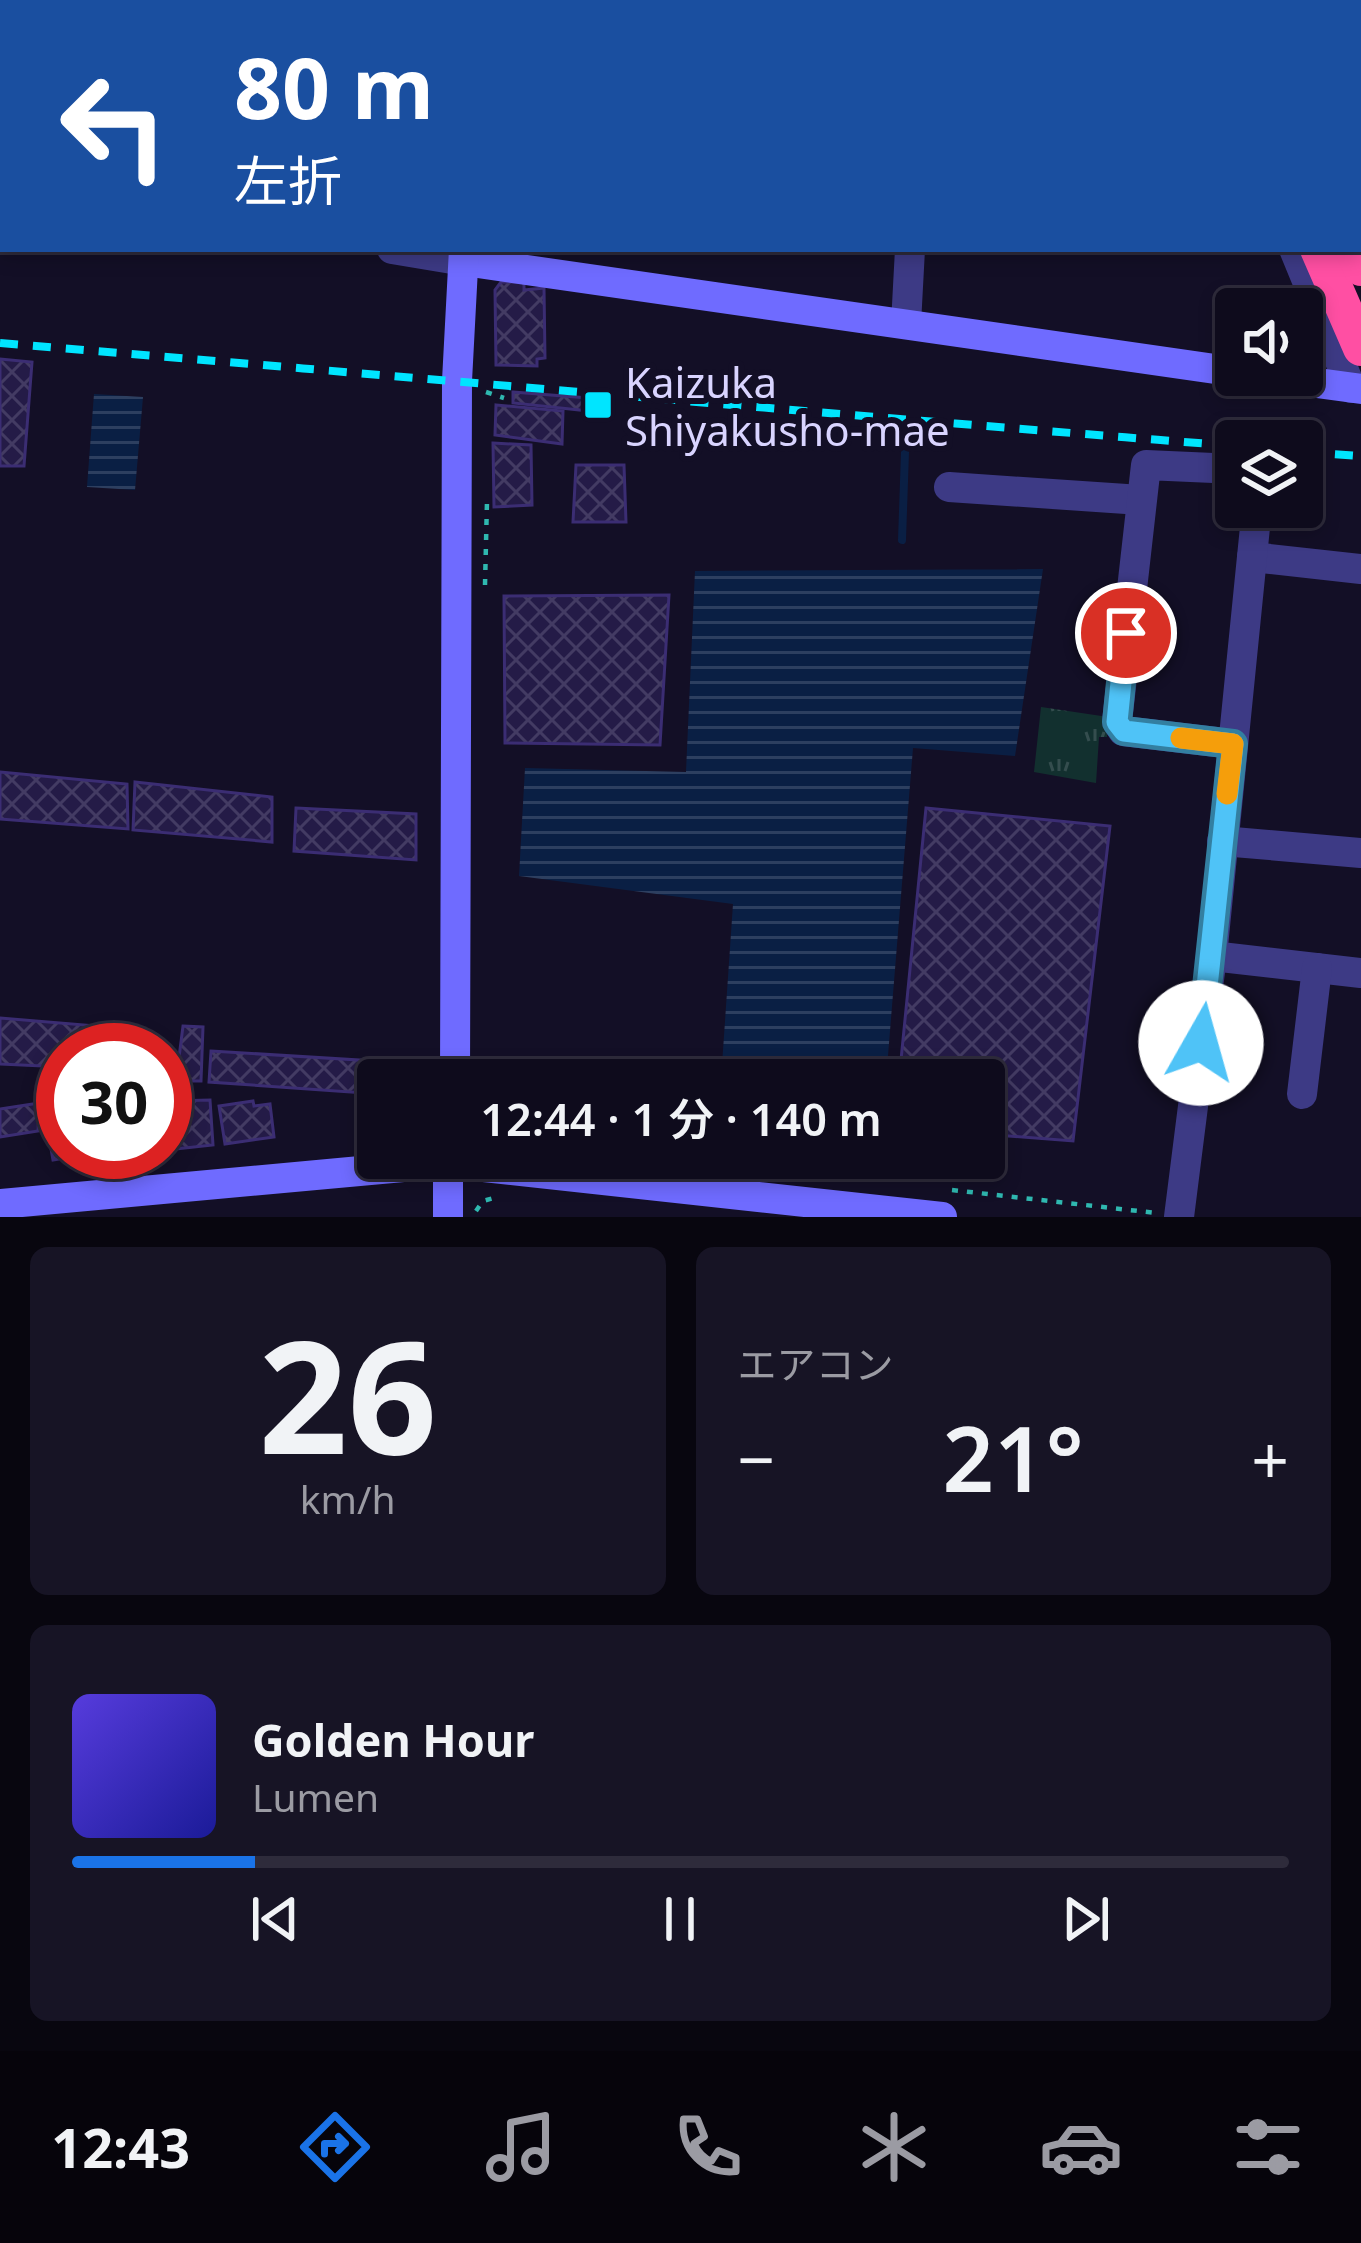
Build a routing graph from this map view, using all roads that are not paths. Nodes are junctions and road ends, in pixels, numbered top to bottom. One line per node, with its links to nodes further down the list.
1 (428, 252): 5 (street)
2 (910, 252): 6 (street)
3 (1295, 252): 10 (street)
4 (1319, 252): 7 (highway)
5 (464, 255): 6 (street); 23 (street)
6 (906, 324): 8 (street)
7 (1361, 349)
8 (1215, 369)
9 (1323, 384): 10 (street)
10 (1356, 389)
11 (1215, 468): 13 (street)
12 (949, 487): 13 (street)
13 (1141, 500): 17 (street)
14 (1254, 528): 15 (street)
15 (1252, 556): 16 (street); 17 (street)
16 (1361, 569)
17 (1233, 744): 18 (street)
18 (1222, 841): 19 (street); 20 (street)
19 (1361, 853)
20 (1212, 956): 21 (street); 31 (street)
21 (1317, 968): 22 (street); 24 (street)
22 (1361, 973)
23 (455, 1059)
24 (1302, 1094)
25 (357, 1169): 28 (street)
26 (447, 1179): 29 (street)
27 (612, 1179): 30 (street)
28 (0, 1204)
29 (448, 1217)
30 (942, 1217)
31 (1179, 1217)

